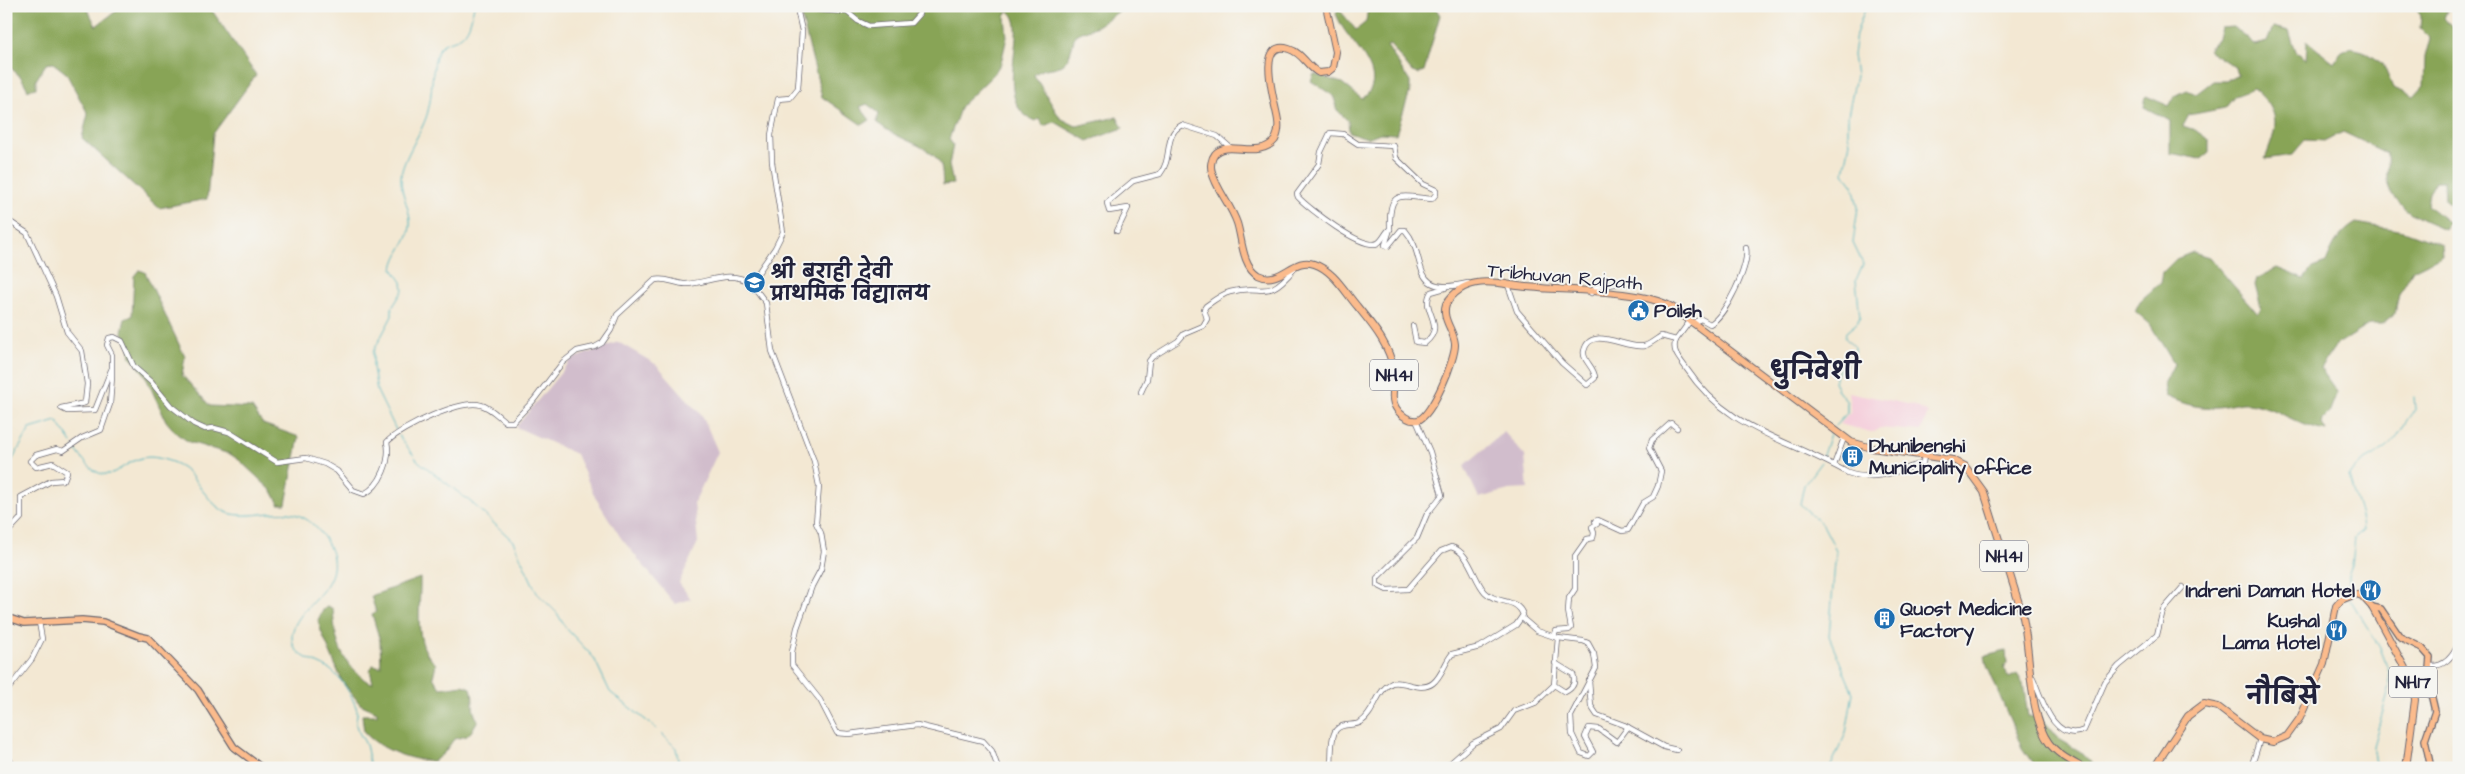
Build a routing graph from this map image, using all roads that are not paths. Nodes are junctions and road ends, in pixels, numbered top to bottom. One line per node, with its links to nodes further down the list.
1 (802, 6): 13 (street)
2 (809, 6): 3 (street)
3 (919, 6)
4 (1326, 6): 5 (highway, NH41)
5 (1232, 149): 8 (street); 10 (highway, NH41)
6 (6, 219): 20 (street)
7 (1390, 228): 7 (street); 15 (street)
8 (1118, 231)
9 (1746, 248): 17 (street)
10 (1297, 265): 21 (street); 22 (highway, NH41)
11 (1490, 282): 14 (highway, Tribhuvan Rajpath / NH41); 15 (street); 22 (highway, Tribhuvan Rajpath / NH41)
12 (1634, 282): 16 (street)
13 (750, 283): 20 (street); 47 (street)
14 (1508, 285): 16 (highway, Tribhuvan Rajpath / NH41); 19 (street)
15 (1445, 288): 18 (street)
16 (1591, 293): 17 (highway, Tribhuvan Rajpath / NH41)
17 (1691, 322): 19 (street); 24 (highway, Tribhuvan Rajpath / NH41)
18 (1413, 326)
19 (1676, 340): 26 (street)
20 (113, 367): 27 (street)
21 (1141, 392)
22 (1416, 420): 31 (street)
23 (1677, 428): 33 (street)
24 (1844, 438): 25 (highway, Tribhuvan Rajpath / NH41); 26 (street)
25 (1924, 456): 26 (street); 37 (highway, Tribhuvan Rajpath / NH41)
26 (1834, 465)
27 (6, 534)
28 (2183, 587): 37 (street)
29 (2372, 607): 36 (main road); 42 (highway); 53 (highway, NH17)
30 (6, 617): 32 (main road)
31 (1522, 618): 33 (street); 48 (street)
32 (40, 622): 40 (street); 46 (main road)
33 (1556, 638): 35 (street); 38 (street)
34 (2459, 642): 36 (street)
35 (1555, 663): 39 (street); 39 (street)
36 (2430, 666): 54 (main road)
37 (2032, 677): 50 (highway, Tribhuvan Rajpath / NH41)
38 (1589, 680): 41 (street); 41 (street)
39 (1554, 685): 49 (street)
40 (6, 692)
41 (1628, 727): 43 (street)
42 (2260, 739): 51 (highway); 52 (street)
43 (1676, 750)
44 (6, 753): 45 (street)
45 (14, 768)
46 (262, 768)
47 (998, 768)
48 (1331, 768)
49 (1444, 768)
50 (2083, 768)
51 (2154, 768)
52 (2251, 768)
53 (2406, 768)
54 (2431, 768)

